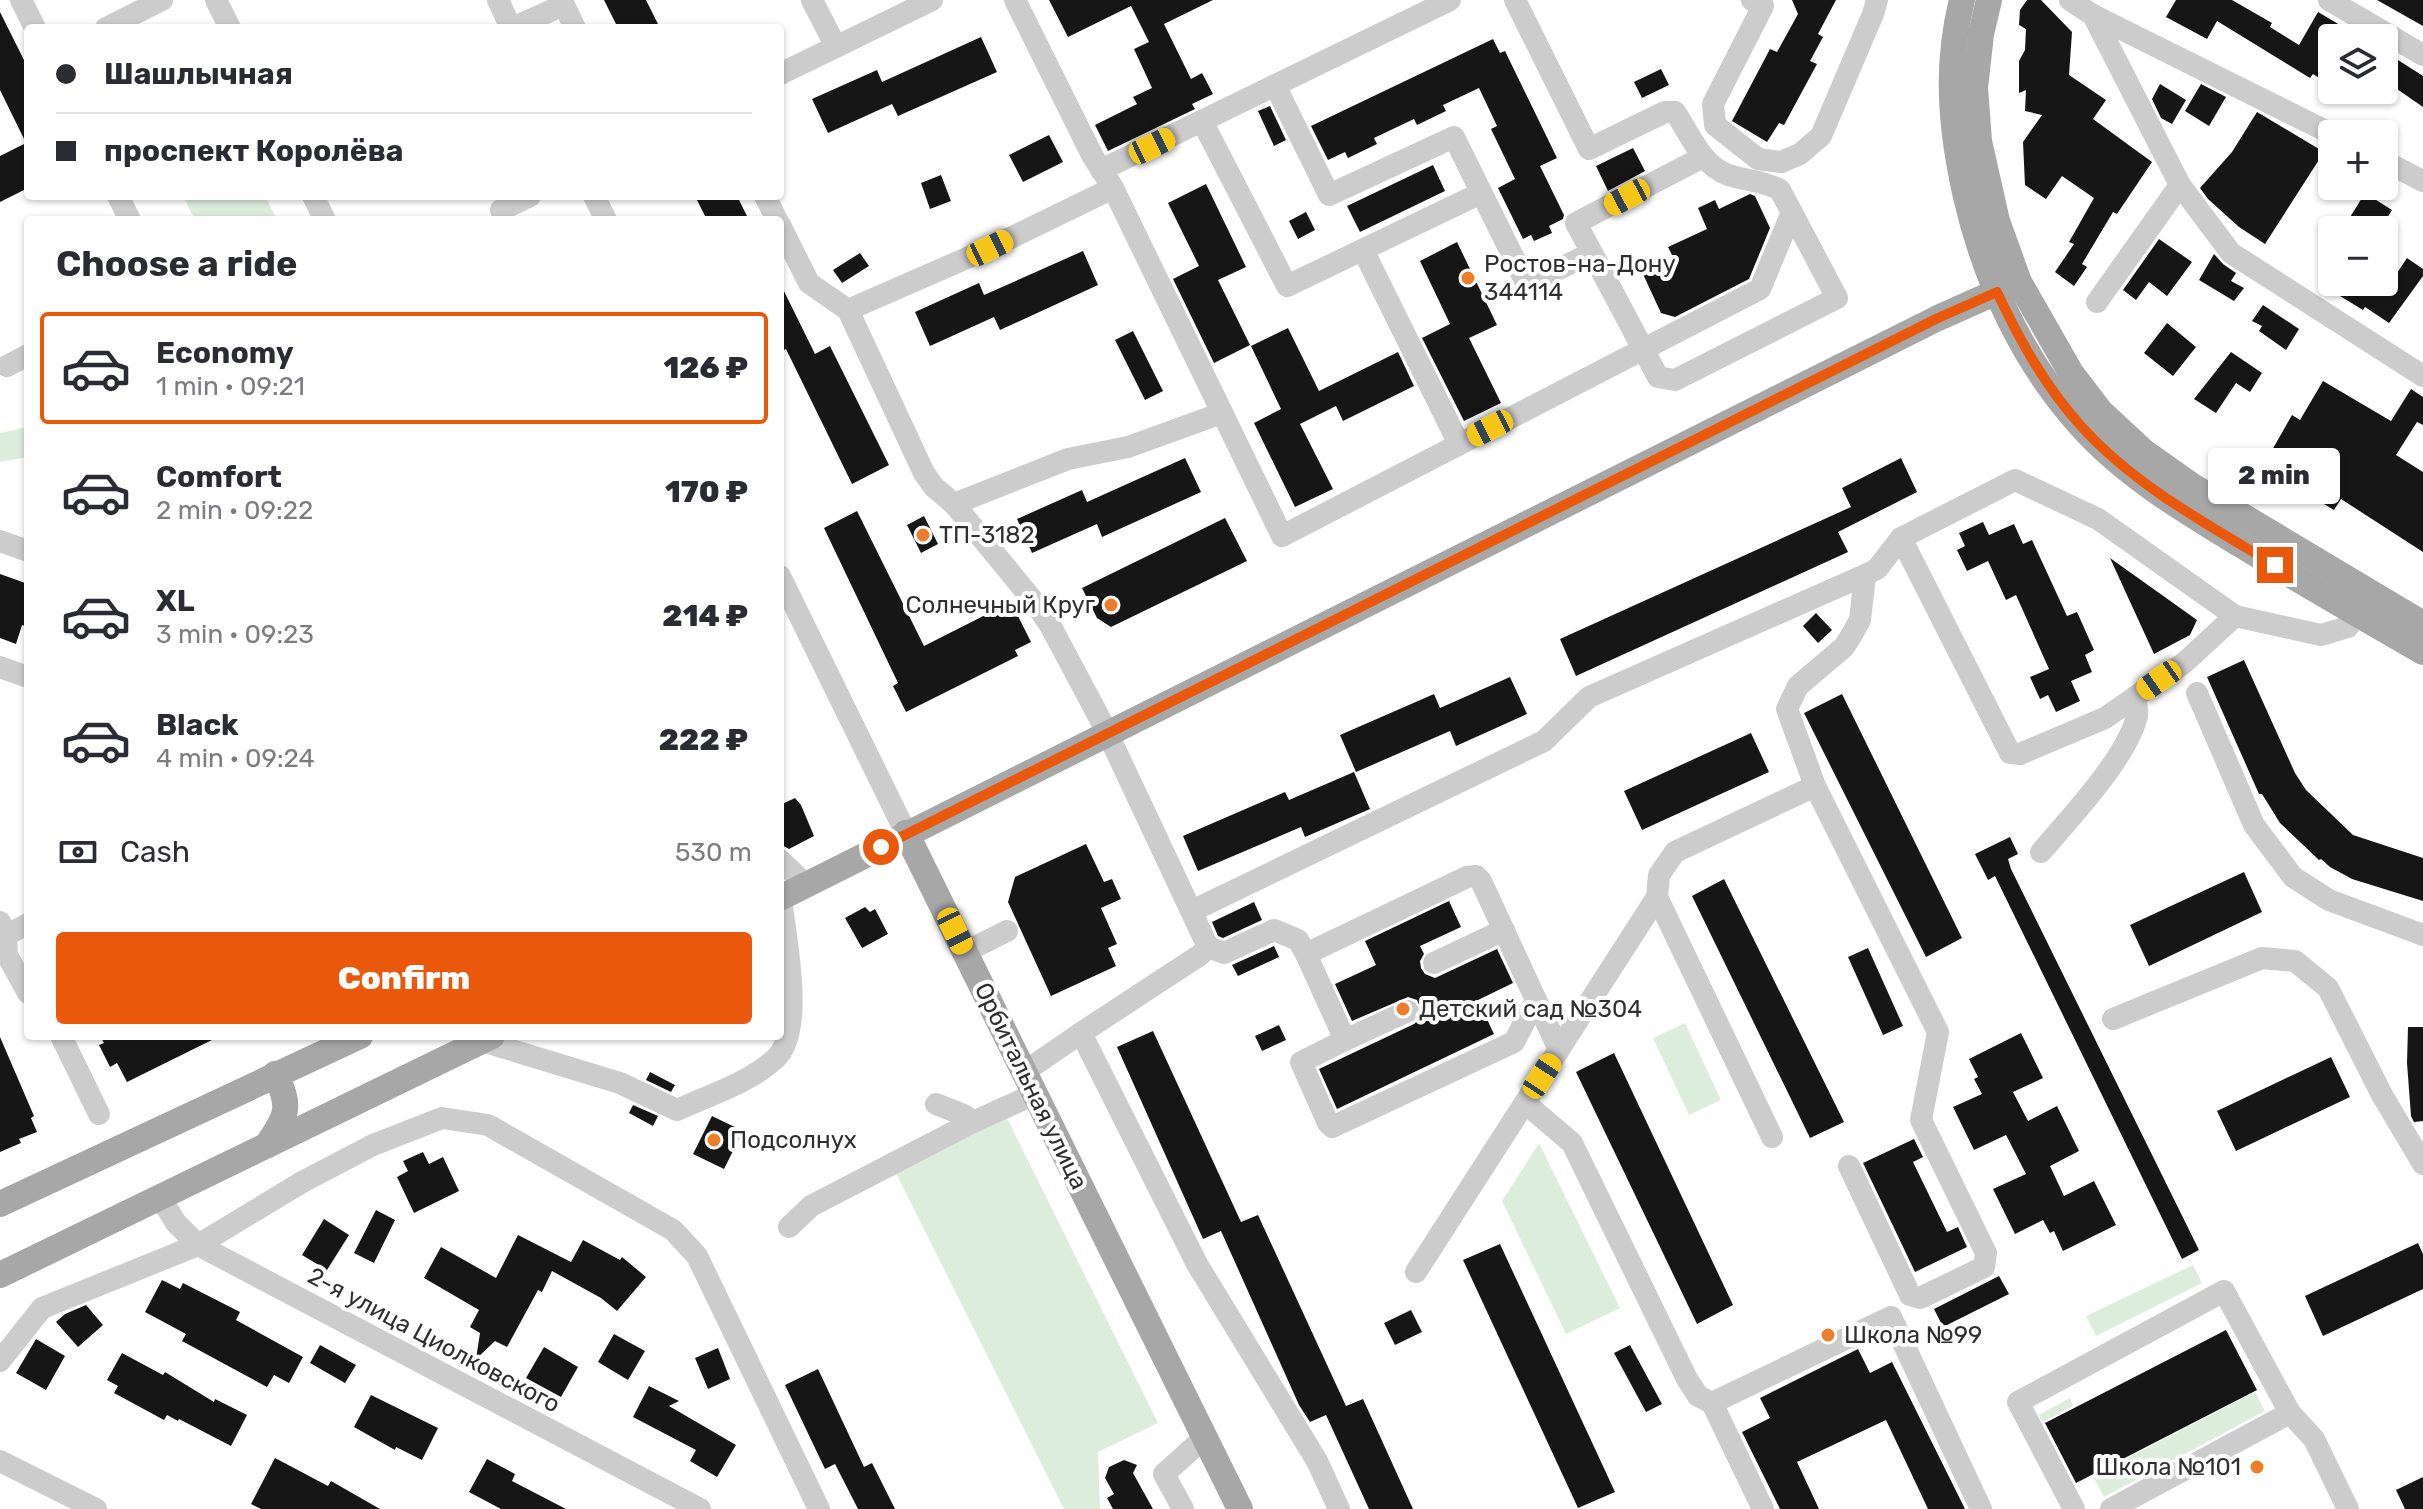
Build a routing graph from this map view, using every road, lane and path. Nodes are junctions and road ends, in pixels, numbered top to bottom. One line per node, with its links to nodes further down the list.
1 (21, 0): 17 (street)
2 (162, 0): 18 (street)
3 (216, 0): 19 (street)
4 (498, 0): 20 (street)
5 (812, 0): 23 (street)
6 (932, 0): 23 (street)
7 (1015, 0): 32 (street)
8 (1515, 0): 30 (street)
9 (1752, 0): 10 (street)
10 (1877, 0)
11 (1962, 0): 29 (main road)
12 (1989, 0): 29 (main road)
13 (2070, 0): 16 (street)
14 (2329, 0): 24 (street)
15 (1440, 2): 26 (street)
16 (2093, 15): 28 (street); 34 (street)
17 (33, 24)
18 (114, 24)
19 (228, 24)
20 (510, 24)
21 (521, 24): 22 (street)
22 (573, 24)
23 (836, 47): 25 (street)
24 (2423, 55)
25 (784, 72)
26 (1275, 85): 27 (street); 35 (street)
27 (1202, 121): 32 (street); 40 (street)
28 (2318, 127)
29 (1967, 144): 42 (main road)
30 (1703, 157): 38 (street); 41 (street)
31 (2398, 168): 33 (street)
32 (1107, 179): 44 (street); 49 (street)
33 (2423, 181)
34 (2180, 185): 43 (street); 48 (street)
35 (1481, 193): 40 (street); 41 (street)
36 (522, 200): 37 (street)
37 (501, 210)
38 (1792, 212): 45 (street); 45 (street)
39 (784, 233): 44 (street)
40 (1363, 250): 50 (street)
41 (1591, 253): 45 (street)
42 (2008, 287): 57 (main road); 59 (main road); 65 (main road)
43 (2097, 302)
44 (848, 310): 51 (street)
45 (1642, 350): 50 (street)
46 (24, 357): 47 (street)
47 (7, 366)
48 (2423, 376)
49 (1222, 413): 50 (street); 51 (street)
50 (1459, 444)
51 (954, 504): 65 (street)
52 (1901, 538): 55 (street); 58 (street); 64 (street)
53 (0, 541): 54 (street)
54 (24, 550)
55 (1865, 575): 66 (street); 73 (street)
56 (784, 584): 67 (street, Орбитальная улица)
57 (2356, 613): 58 (street); 60 (main road)
58 (2235, 616): 64 (street)
59 (2423, 624)
60 (2423, 652)
61 (0, 667): 62 (street)
62 (24, 676)
63 (2197, 693): 79 (street)
64 (2135, 697): 68 (street)
65 (1107, 732): 67 (main road); 73 (street)
66 (1815, 786): 72 (street); 105 (street)
67 (906, 833): 70 (main road); 81 (main road, Орбитальная улица)
68 (2041, 852)
69 (784, 864): 70 (street)
70 (806, 885): 71 (main road)
71 (784, 896)
72 (1657, 897): 95 (street); 102 (street)
73 (1192, 911): 80 (street)
74 (24, 925): 75 (street)
75 (3, 928): 84 (street)
76 (1504, 930): 82 (street); 83 (street); 86 (street)
77 (1007, 931): 81 (street)
78 (784, 933): 93 (street)
79 (2423, 935)
80 (1208, 947): 82 (street); 89 (street)
81 (965, 952): 97 (main road, Орбитальная улица)
82 (1306, 954): 94 (street)
83 (1434, 963)
84 (5, 971): 85 (street)
85 (24, 989)
86 (1536, 1000): 94 (street); 95 (street)
87 (1408, 1011): 94 (street)
88 (2113, 1019): 104 (street)
89 (1081, 1033): 97 (street); 122 (street)
90 (63, 1040): 100 (street)
91 (351, 1040): 96 (main road)
92 (485, 1040): 103 (main road)
93 (490, 1040)
94 (1345, 1040)
95 (1559, 1050): 98 (street)
96 (275, 1074): 103 (main road); 107 (main road)
97 (1030, 1083): 101 (street); 115 (main road, Орбитальная улица)
98 (1525, 1103): 110 (street); 113 (street)
99 (936, 1104): 101 (street)
100 (99, 1114)
101 (973, 1122): 108 (street)
102 (1772, 1137)
103 (267, 1145): 106 (main road)
104 (2423, 1164)
105 (1849, 1166)
106 (160, 1197): 109 (street, 2-я улица Циолковского); 111 (main road)
107 (0, 1204)
108 (789, 1227)
109 (198, 1245): 112 (street); 118 (street, 2-я улица Циолковского); 119 (street)
110 (1416, 1272)
111 (0, 1275)
112 (0, 1361)
113 (1712, 1403): 123 (street); 124 (street)
114 (2290, 1413): 125 (street); 126 (street); 127 (street)
115 (1204, 1438): 120 (street); 121 (main road, Орбитальная улица)
116 (0, 1461): 117 (street)
117 (96, 1509)
118 (700, 1509)
119 (819, 1509)
120 (1183, 1509)
121 (1240, 1509)
122 (1339, 1509)
123 (1763, 1509)
124 (1981, 1509)
125 (2074, 1509)
126 (2111, 1509)
127 (2348, 1509)

